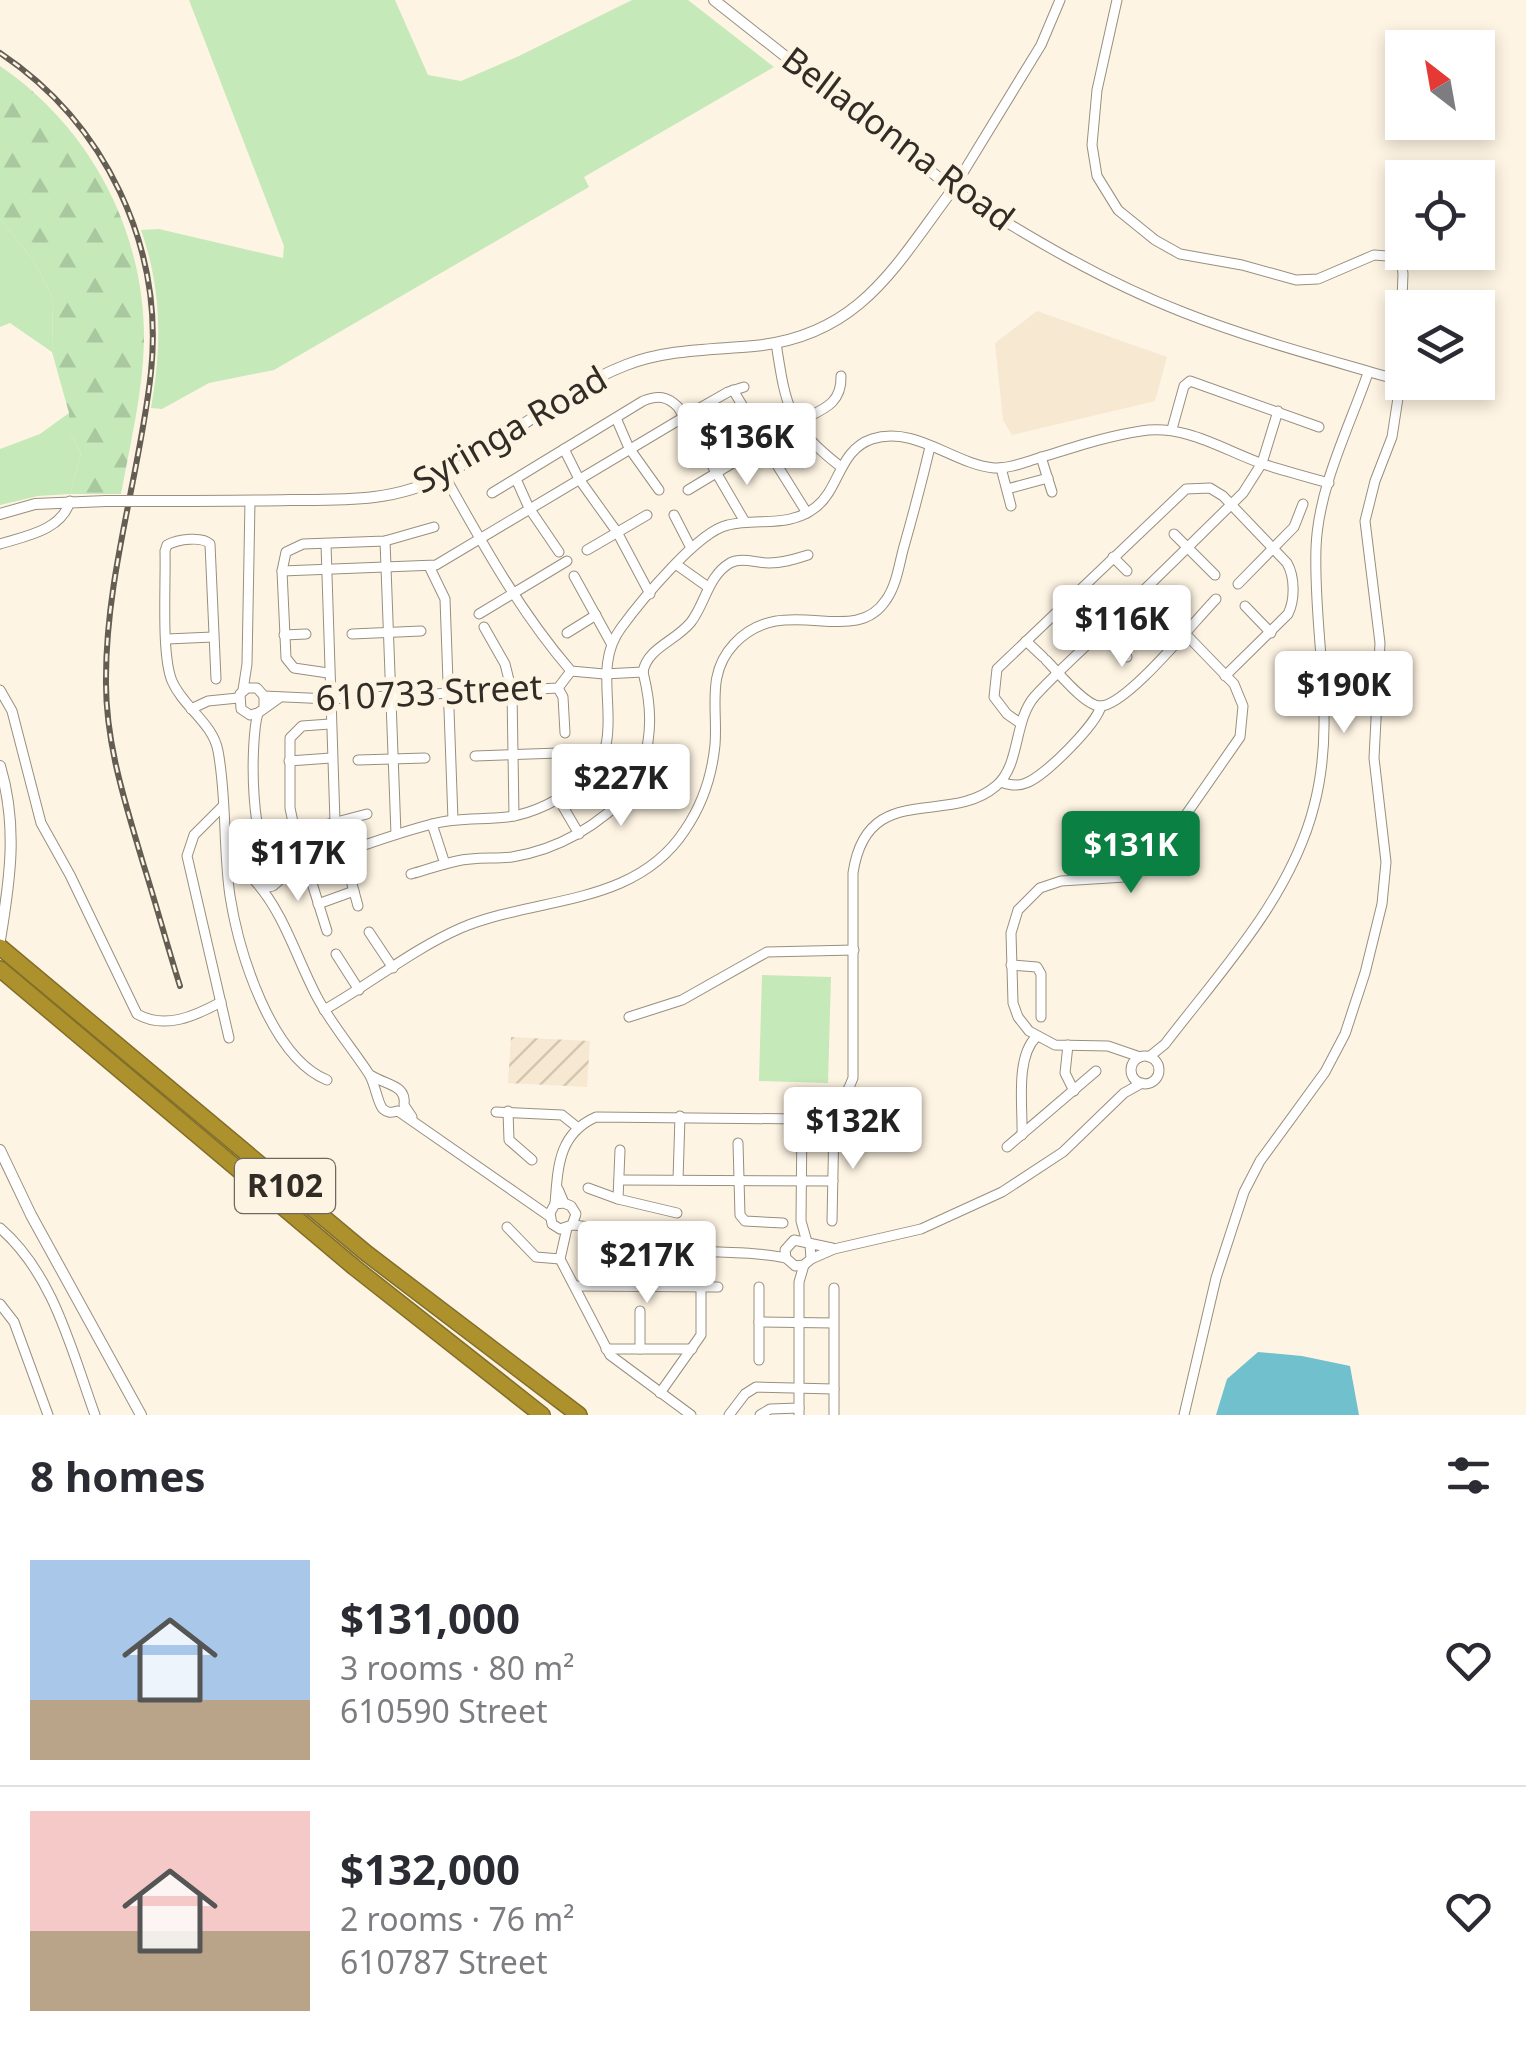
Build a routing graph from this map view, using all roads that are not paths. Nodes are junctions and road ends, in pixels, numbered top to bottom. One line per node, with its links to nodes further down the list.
1 (714, 0): 4 (street, Belladonna Road)
2 (1060, 0): 4 (street)
3 (1117, 0): 5 (street)
4 (953, 188): 6 (street, Syringa Road); 7 (street, Belladonna Road)
5 (1403, 290)
6 (776, 343): 14 (street); 28 (street, Syringa Road)
7 (1368, 372): 9 (street, Belladonna Road); 32 (street)
8 (841, 376): 14 (street)
9 (1385, 377)
10 (1396, 400): 246 (street)
11 (1278, 412): 15 (street); 16 (street); 24 (street)
12 (684, 416): 13 (street); 17 (street); 19 (street); 27 (street)
13 (616, 418): 19 (street); 20 (street)
14 (796, 424): 25 (street)
15 (1319, 427)
16 (1172, 430): 23 (street); 24 (street)
17 (758, 433)
18 (930, 447): 25 (street); 26 (street); 158 (street)
19 (629, 448): 29 (street); 34 (street)
20 (564, 450): 29 (street); 31 (street)
21 (746, 456): 27 (street)
22 (772, 457): 44 (street)
23 (1041, 457): 26 (street); 30 (street)
24 (1262, 464): 32 (street); 41 (street)
25 (841, 466): 44 (street)
26 (1002, 468): 33 (street)
27 (716, 473): 35 (street); 49 (street)
28 (444, 476): 39 (street, Syringa Road); 52 (street)
29 (579, 478): 43 (street); 51 (street)
30 (1048, 478): 33 (street); 36 (street)
31 (516, 479): 37 (street); 43 (street)
32 (1329, 483): 167 (street)
33 (1007, 489): 42 (street)
34 (659, 490)
35 (688, 490)
36 (1052, 492)
37 (492, 493)
38 (70, 501): 39 (street, Syringa Road, bridge); 45 (street, Syringa Road); 54 (street)
39 (250, 502): 97 (street)
40 (1303, 504): 58 (street)
41 (1231, 505): 48 (street); 57 (street); 58 (street)
42 (1011, 506)
43 (529, 508): 52 (street); 60 (street)
44 (807, 513): 49 (street)
45 (0, 514)
46 (647, 514): 51 (street)
47 (674, 515): 56 (street)
48 (1156, 515): 57 (street); 62 (street)
49 (745, 522): 56 (street)
50 (434, 526): 53 (street)
51 (617, 532): 59 (street); 76 (street)
52 (479, 539): 65 (street); 75 (street)
53 (385, 541): 55 (street); 66 (street)
54 (0, 544)
55 (326, 544): 67 (street); 68 (street)
56 (691, 548): 64 (street)
57 (1188, 548): 70 (street); 74 (street)
58 (1272, 548): 72 (street); 88 (street)
59 (587, 550)
60 (559, 552)
61 (808, 555): 73 (street)
62 (1113, 557): 69 (street); 77 (street)
63 (566, 561): 75 (street)
64 (677, 565): 73 (street); 76 (street)
65 (429, 566): 66 (street); 108 (street)
66 (386, 568): 67 (street); 84 (street)
67 (326, 570): 68 (street); 99 (street)
68 (282, 571): 91 (street)
69 (1127, 571)
70 (1215, 575)
71 (574, 576): 81 (street)
72 (1238, 584)
73 (708, 588): 100 (street)
74 (1144, 591): 85 (street); 87 (street)
75 (514, 592): 80 (street); 98 (street)
76 (650, 594): 95 (street)
77 (1070, 598): 85 (street); 94 (street)
78 (1216, 599): 87 (street)
79 (1245, 606): 88 (street)
80 (479, 614)
81 (596, 615): 86 (street); 95 (street)
82 (484, 628): 107 (street)
83 (420, 631): 84 (street)
84 (388, 632): 90 (street); 109 (street)
85 (1102, 632): 96 (street); 101 (street)
86 (568, 633)
87 (1184, 633): 103 (street); 113 (street)
88 (1270, 633): 103 (street)
89 (306, 634): 91 (street)
90 (352, 634)
91 (284, 635): 99 (street)
92 (213, 637): 93 (street); 93 (street); 104 (street)
93 (167, 639): 114 (street)
94 (1026, 640): 101 (street); 115 (street)
95 (611, 643): 102 (street)
96 (1127, 657)
97 (247, 664): 111 (street); 112 (street)
98 (571, 670): 102 (street); 105 (street, 610733 Street)
99 (328, 672): 110 (street)
100 (643, 672): 102 (street); 128 (street)
101 (1059, 673): 113 (street); 115 (street)
102 (604, 674): 131 (street)
103 (1225, 676): 157 (street)
104 (216, 679)
105 (558, 688): 107 (street, 610733 Street); 118 (street)
106 (0, 690): 161 (street)
107 (512, 692): 108 (street, 610733 Street); 120 (street)
108 (450, 694): 109 (street, 610733 Street); 135 (street)
109 (390, 696): 110 (street, 610733 Street); 123 (street)
110 (329, 699): 111 (street, 610733 Street); 116 (street)
111 (261, 701): 112 (street); 112 (street); 117 (street)
112 (242, 703): 114 (street); 117 (street)
113 (1100, 706): 129 (street)
114 (192, 709): 132 (street)
115 (1020, 723): 129 (street)
116 (330, 724): 122 (street); 126 (street)
117 (253, 732): 140 (street)
118 (565, 733)
119 (559, 753): 120 (street)
120 (513, 755): 121 (street); 134 (street)
121 (475, 756)
122 (332, 758): 126 (street); 136 (street)
123 (392, 758): 124 (street); 125 (street); 138 (street)
124 (425, 758)
125 (358, 760)
126 (288, 761): 136 (street)
127 (0, 766): 154 (street)
128 (642, 769)
129 (1001, 782): 155 (street)
130 (634, 788): 139 (street)
131 (558, 798): 134 (street); 139 (street)
132 (223, 806): 161 (street); 174 (street)
133 (367, 814): 136 (street)
134 (514, 816): 135 (street)
135 (453, 820): 137 (street)
136 (335, 822): 141 (street)
137 (432, 824): 138 (street); 142 (street)
138 (396, 834): 141 (street)
139 (579, 834): 142 (street)
140 (261, 842): 143 (street); 145 (street)
141 (341, 853): 144 (street); 148 (street)
142 (445, 864): 146 (street)
143 (258, 866): 145 (street); 147 (street)
144 (300, 866): 145 (street); 149 (street)
145 (276, 873): 147 (street); 151 (street)
146 (412, 874)
147 (264, 888): 151 (street)
148 (354, 892): 149 (street); 150 (street)
149 (318, 904): 152 (street)
150 (358, 906)
151 (277, 907): 162 (street)
152 (327, 931)
153 (369, 932): 158 (street)
154 (1, 939): 241 (highway, R102)
155 (854, 950): 163 (street); 183 (street)
156 (336, 954): 160 (street)
157 (1011, 965): 164 (street); 165 (street)
158 (392, 968): 160 (street)
159 (0, 969): 240 (highway, R102)
160 (359, 990): 162 (street)
161 (221, 1002): 166 (street)
162 (324, 1010): 176 (street)
163 (629, 1017)
164 (1040, 1017)
165 (1036, 1037): 168 (street); 186 (street)
166 (228, 1038)
167 (1165, 1044): 170 (street); 171 (street)
168 (1068, 1045): 169 (street); 177 (street)
169 (1118, 1050): 170 (street); 173 (street)
170 (1145, 1057): 171 (street); 173 (street)
171 (1158, 1066): 175 (street)
172 (1096, 1071): 177 (street)
173 (1132, 1071): 175 (street); 178 (street)
174 (327, 1080)
175 (1142, 1083): 178 (street)
176 (384, 1090): 179 (street); 179 (street)
177 (1074, 1091): 186 (street)
178 (1124, 1094): 212 (street)
179 (401, 1108): 199 (street)
180 (508, 1111): 181 (street); 185 (street); 191 (street)
181 (496, 1112)
182 (680, 1116): 183 (street); 185 (street); 193 (street)
183 (802, 1119): 195 (street)
184 (834, 1122): 196 (street)
185 (578, 1127): 199 (street)
186 (1022, 1135): 188 (street)
187 (738, 1142): 194 (street)
188 (1007, 1147)
189 (0, 1150): 239 (street)
190 (620, 1150): 192 (street)
191 (532, 1160)
192 (619, 1180): 193 (street); 198 (street)
193 (678, 1180): 194 (street)
194 (738, 1181): 195 (street); 204 (street)
195 (802, 1181): 196 (street); 203 (street)
196 (834, 1181): 202 (street)
197 (588, 1188): 198 (street)
198 (618, 1199): 200 (street)
199 (555, 1208): 201 (street); 207 (street)
200 (677, 1213)
201 (576, 1214): 205 (street); 207 (street)
202 (832, 1220)
203 (801, 1221): 209 (street); 210 (street)
204 (782, 1223)
205 (590, 1226): 207 (street); 213 (street)
206 (507, 1227): 214 (street)
207 (565, 1227): 214 (street)
208 (0, 1228): 238 (street)
209 (790, 1243): 210 (street); 213 (street); 215 (street)
210 (808, 1244): 212 (street); 216 (street)
211 (617, 1247): 219 (street)
212 (834, 1249): 216 (street)
213 (768, 1254): 215 (street)
214 (560, 1259): 218 (street)
215 (789, 1261): 216 (street); 217 (street)
216 (807, 1262): 217 (street)
217 (799, 1282): 227 (street)
218 (576, 1286): 219 (street); 231 (street)
219 (616, 1286): 221 (street)
220 (759, 1286): 226 (street)
221 (701, 1287): 222 (street); 230 (street)
222 (718, 1287)
223 (834, 1288): 228 (street)
224 (0, 1304): 237 (street)
225 (640, 1311): 229 (street)
226 (759, 1322): 227 (street); 232 (street)
227 (799, 1323): 228 (street); 233 (street)
228 (834, 1323): 234 (street)
229 (640, 1349): 230 (street); 231 (street)
230 (692, 1349): 235 (street)
231 (606, 1350): 235 (street)
232 (759, 1360)
233 (798, 1388): 234 (street); 236 (street); 243 (street)
234 (834, 1388): 245 (street)
235 (660, 1393): 242 (street)
236 (799, 1411): 244 (street)
237 (48, 1415)
238 (96, 1415)
239 (141, 1415)
240 (542, 1415)
241 (579, 1415)
242 (691, 1415)
243 (729, 1415)
244 (760, 1415)
245 (834, 1415)
246 (1184, 1415)

